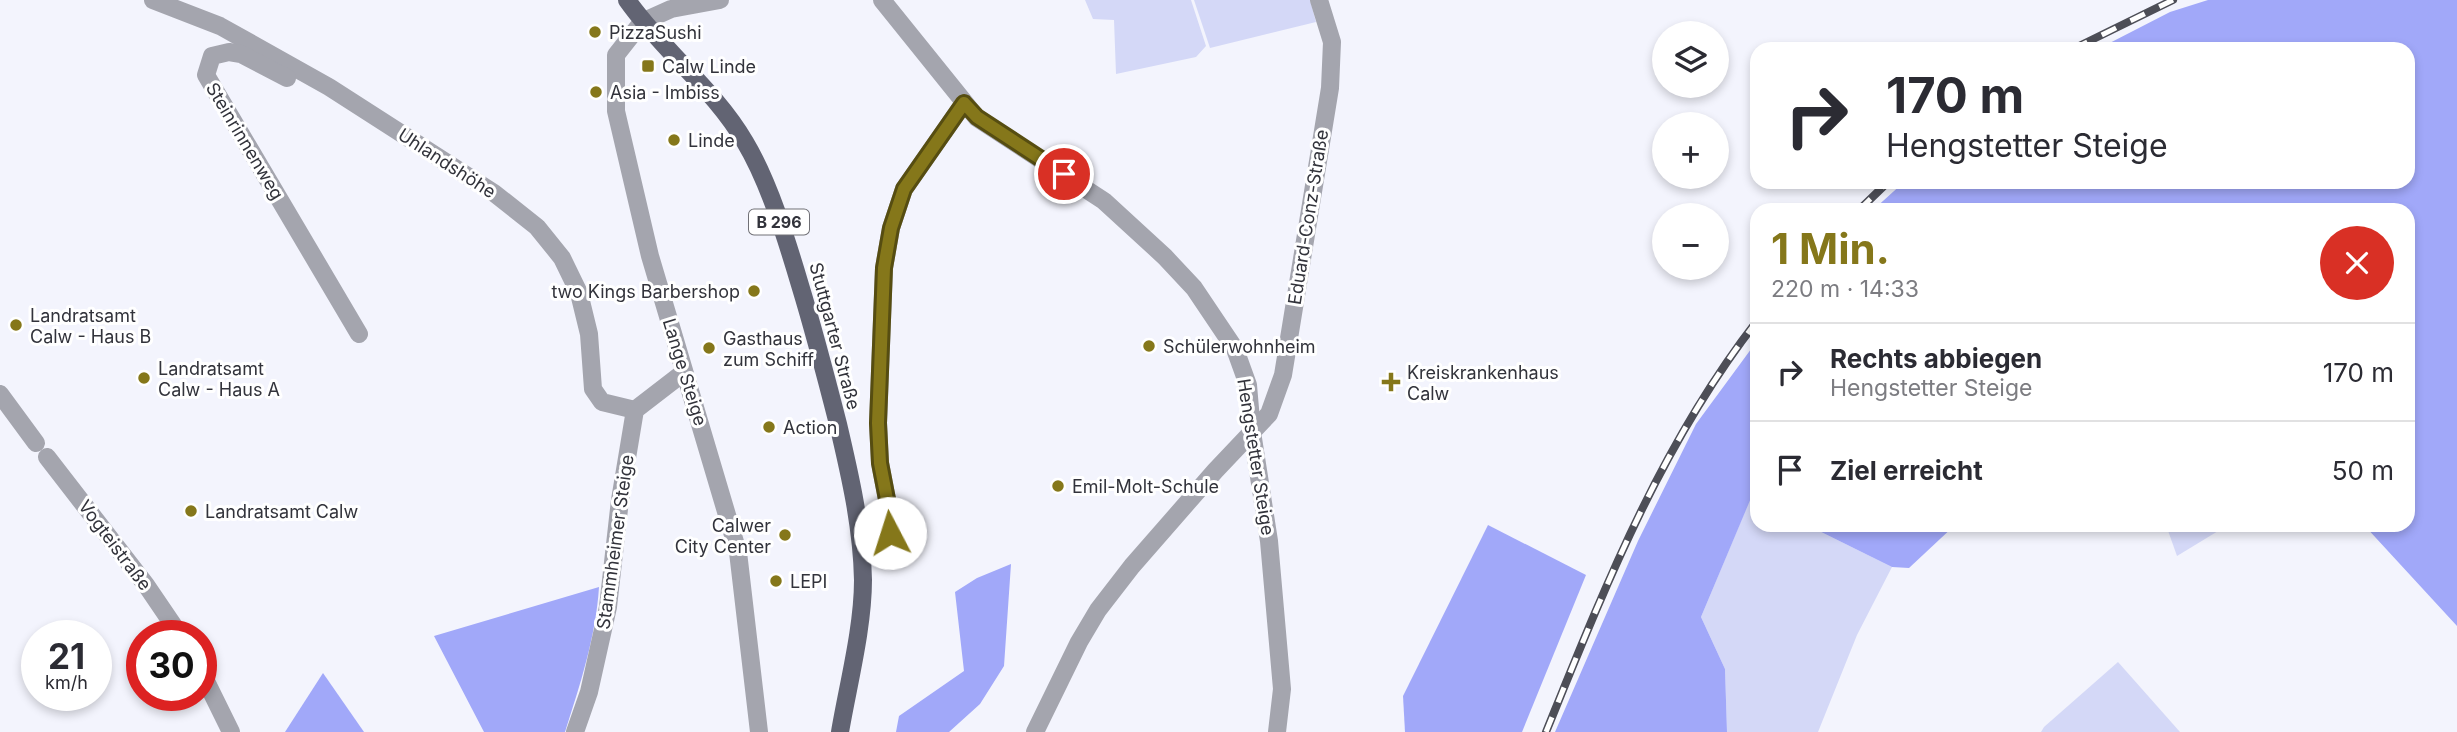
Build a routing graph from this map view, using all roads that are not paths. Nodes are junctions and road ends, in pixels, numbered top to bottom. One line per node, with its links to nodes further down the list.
1 (153, 0): 7 (street, Uhlandshöhe)
2 (627, 0): 6 (main road, Stuttgarter Straße / B 296)
3 (720, 0): 6 (street)
4 (882, 0): 8 (street, Hengstetter Steige)
5 (1319, 0): 13 (street, Eduard-Conz-Straße)
6 (642, 22): 10 (street, Lange Steige); 14 (main road, Stuttgarter Straße / B 296)
7 (328, 87): 9 (street, Steinrinnenweg); 12 (street, Uhlandshöhe)
8 (964, 103): 13 (street, Hengstetter Steige); 14 (street)
9 (359, 334)
10 (683, 373): 12 (street); 19 (street, Lange Steige)
11 (0, 394): 15 (street, Vogteistraße)
12 (635, 410): 18 (street, Stammheimer Steige)
13 (1252, 432): 21 (street, Eduard-Conz-Straße); 22 (street, Hengstetter Steige)
14 (861, 544): 20 (main road, Stuttgarter Straße / B 296)
15 (170, 620)
16 (217, 700): 17 (street)
17 (231, 732)
18 (575, 732)
19 (759, 732)
20 (840, 732)
21 (1035, 732)
22 (1277, 732)

